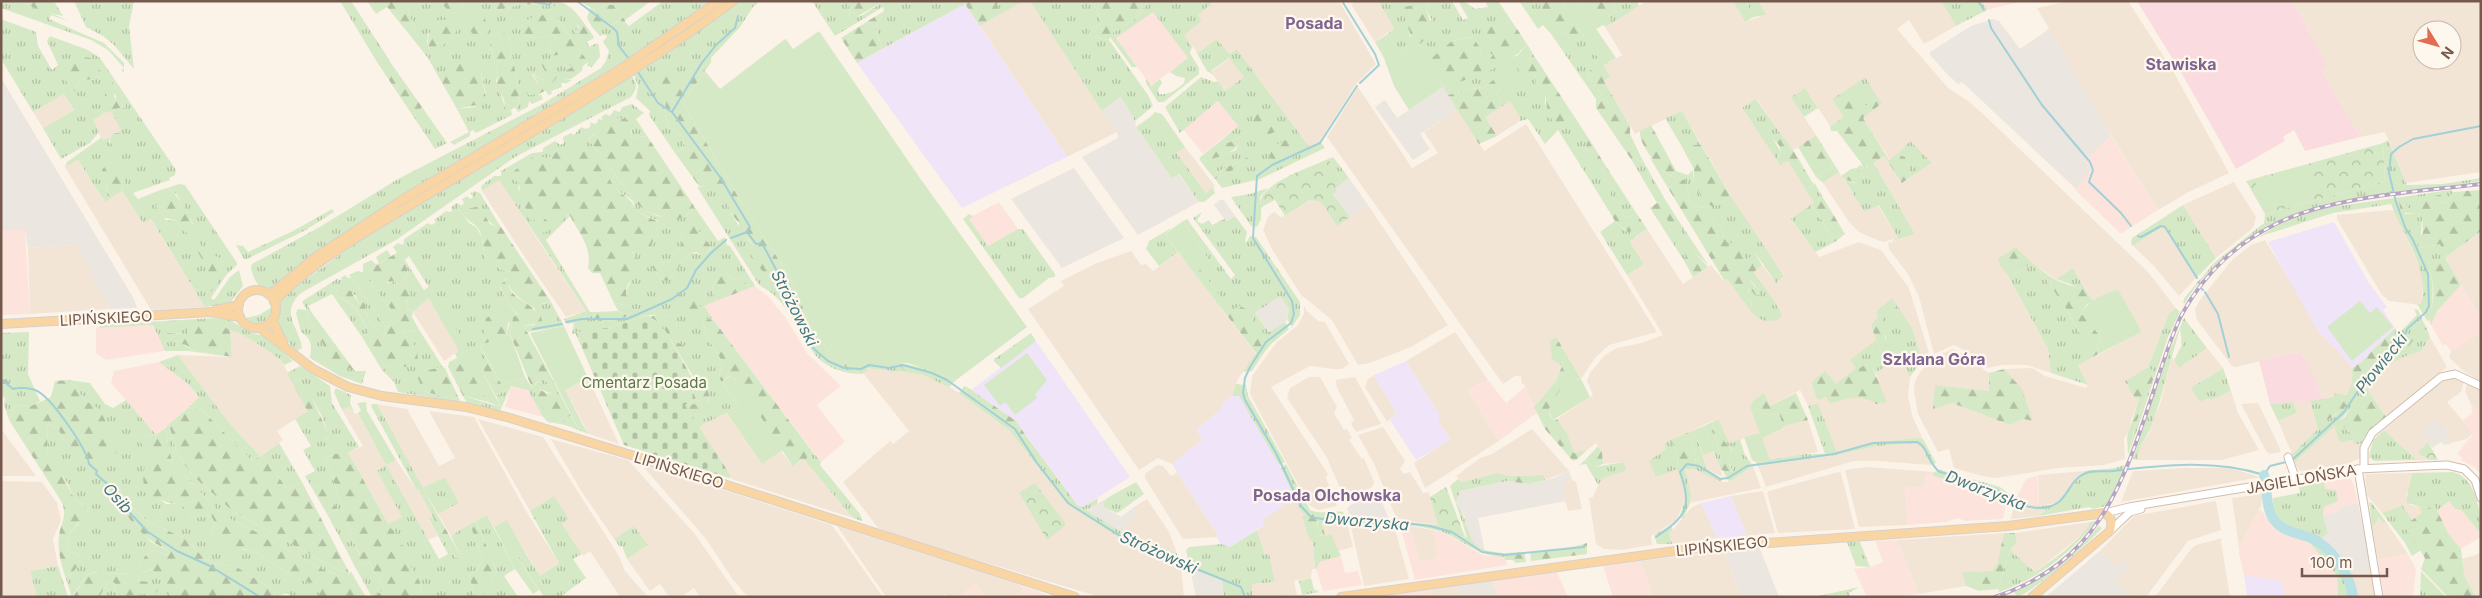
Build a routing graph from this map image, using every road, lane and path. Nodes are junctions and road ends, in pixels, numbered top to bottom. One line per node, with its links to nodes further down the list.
1 (719, 1): 3 (main road)
2 (733, 1): 3 (main road)
3 (646, 58): 4 (main road)
4 (622, 74): 5 (main road); 6 (main road)
5 (268, 294): 6 (main road); 7 (main road)
6 (274, 302): 10 (main road)
7 (239, 305): 8 (main road, LIPIŃSKIEGO); 9 (main road)
8 (211, 312): 9 (main road, LIPIŃSKIEGO); 11 (main road, LIPIŃSKIEGO)
9 (240, 317): 12 (main road)
10 (272, 320): 12 (main road); 13 (main road, LIPIŃSKIEGO)
11 (1, 324)
12 (260, 328): 13 (main road, LIPIŃSKIEGO)
13 (286, 348): 22 (main road, LIPIŃSKIEGO)
14 (2481, 386): 16 (street)
15 (2288, 457): 17 (street)
16 (2361, 468): 17 (street, JAGIELLOŃSKA); 18 (street, JAGIELLOŃSKA); 25 (street)
17 (2296, 480): 19 (street, JAGIELLOŃSKA)
18 (2481, 498)
19 (2158, 503): 20 (street, JAGIELLOŃSKA); 21 (street)
20 (2105, 513): 21 (main road); 23 (main road, LIPIŃSKIEGO)
21 (2110, 532): 24 (main road)
22 (1075, 597)
23 (1341, 597)
24 (2032, 597)
25 (2379, 597)

